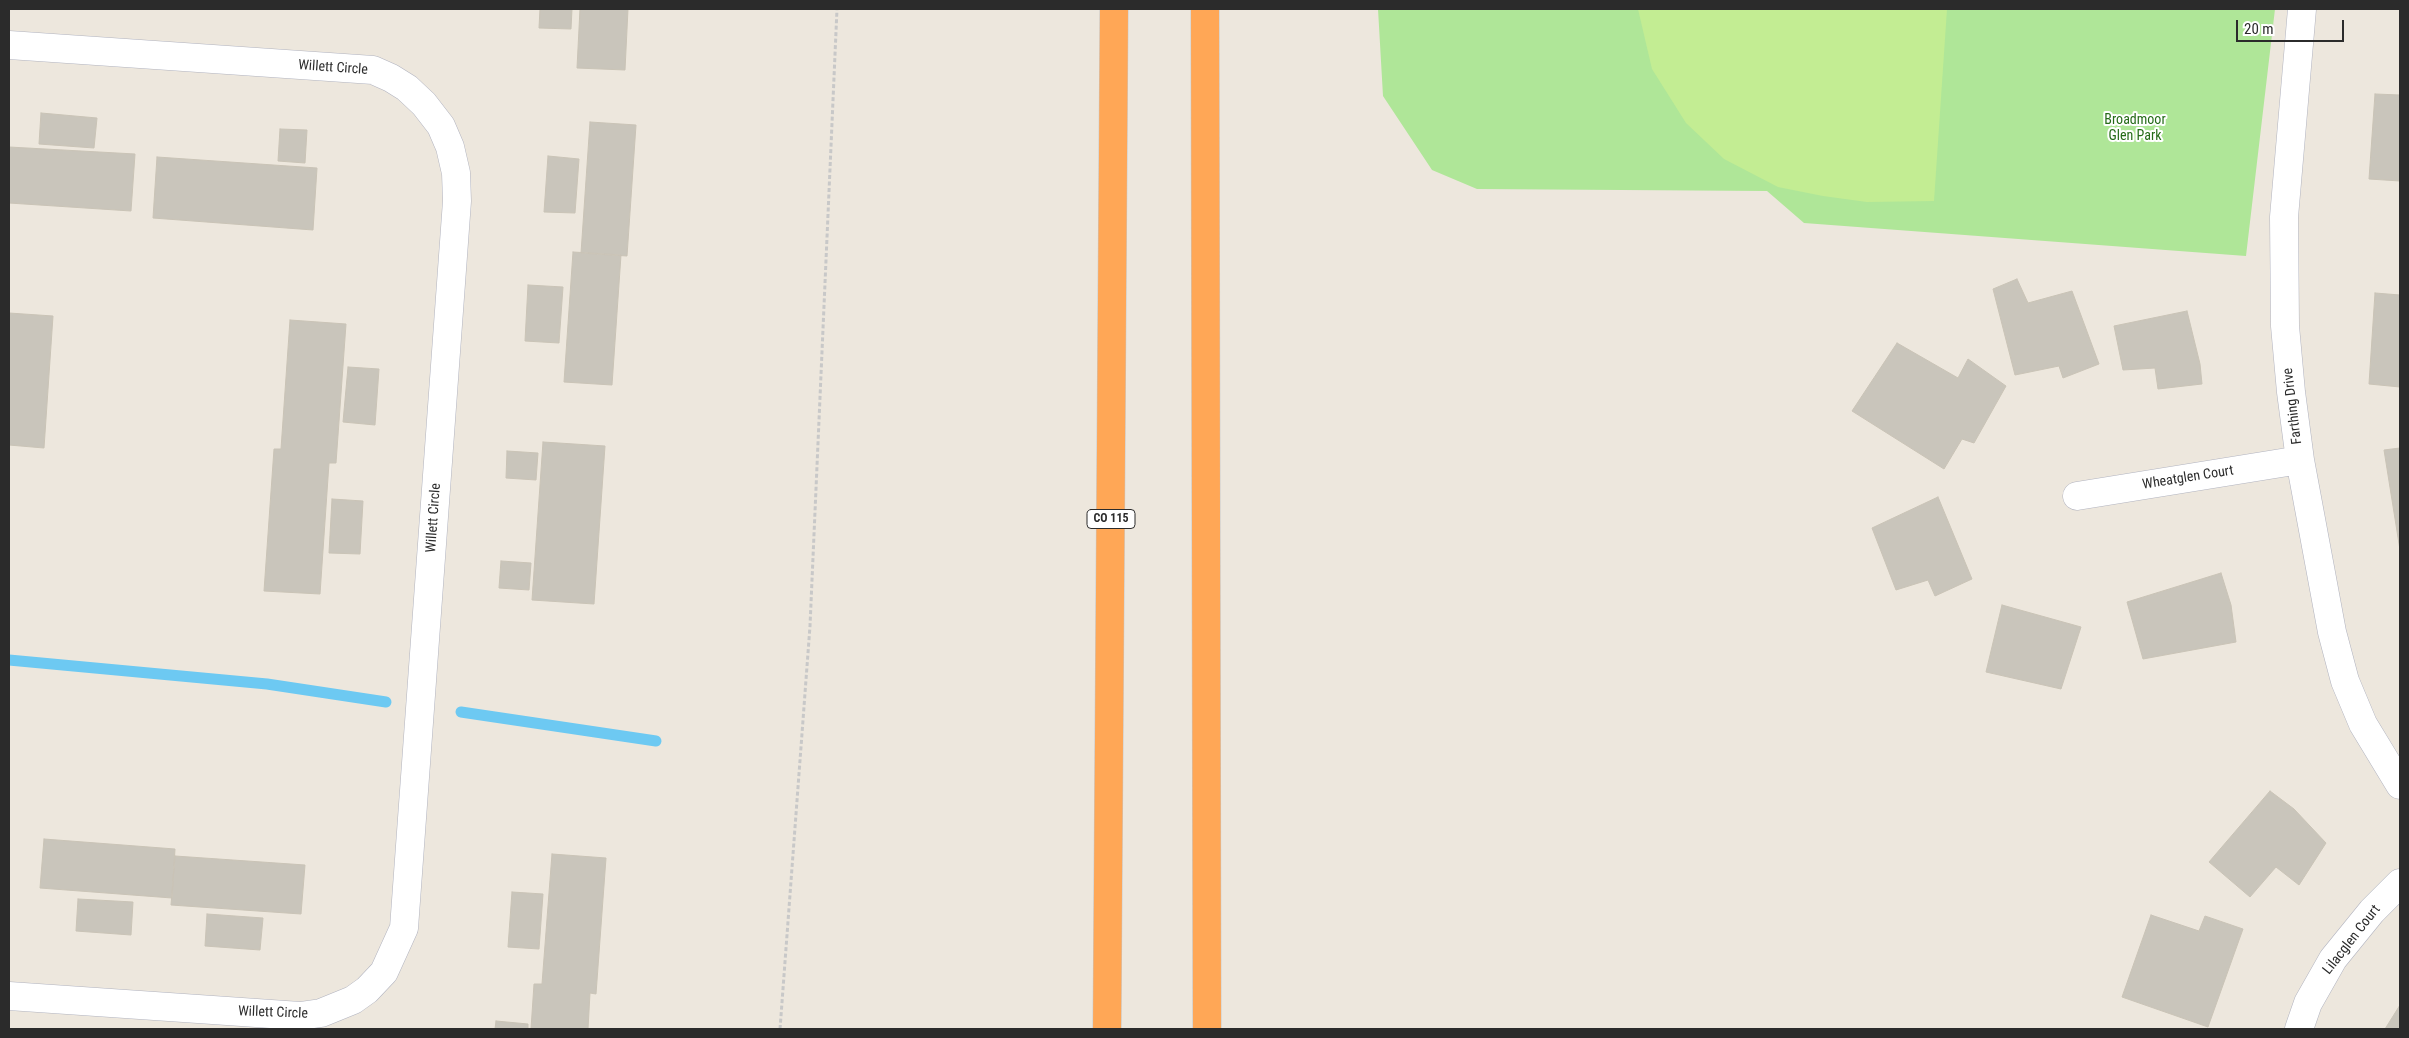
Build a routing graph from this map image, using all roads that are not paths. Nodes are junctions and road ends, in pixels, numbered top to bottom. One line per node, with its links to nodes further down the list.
1 (1114, 9): 10 (highway, CO 115)
2 (1205, 9): 11 (highway)
3 (2302, 9): 5 (street, Farthing Drive)
4 (9, 45): 9 (street, Willett Circle)
5 (2300, 460): 6 (street, Wheatglen Court); 7 (street, Farthing Drive)
6 (2077, 496)
7 (2400, 786)
8 (2400, 883): 12 (street, Lilacglen Court)
9 (9, 996)
10 (1107, 1025)
11 (1207, 1029)
12 (2299, 1029)

